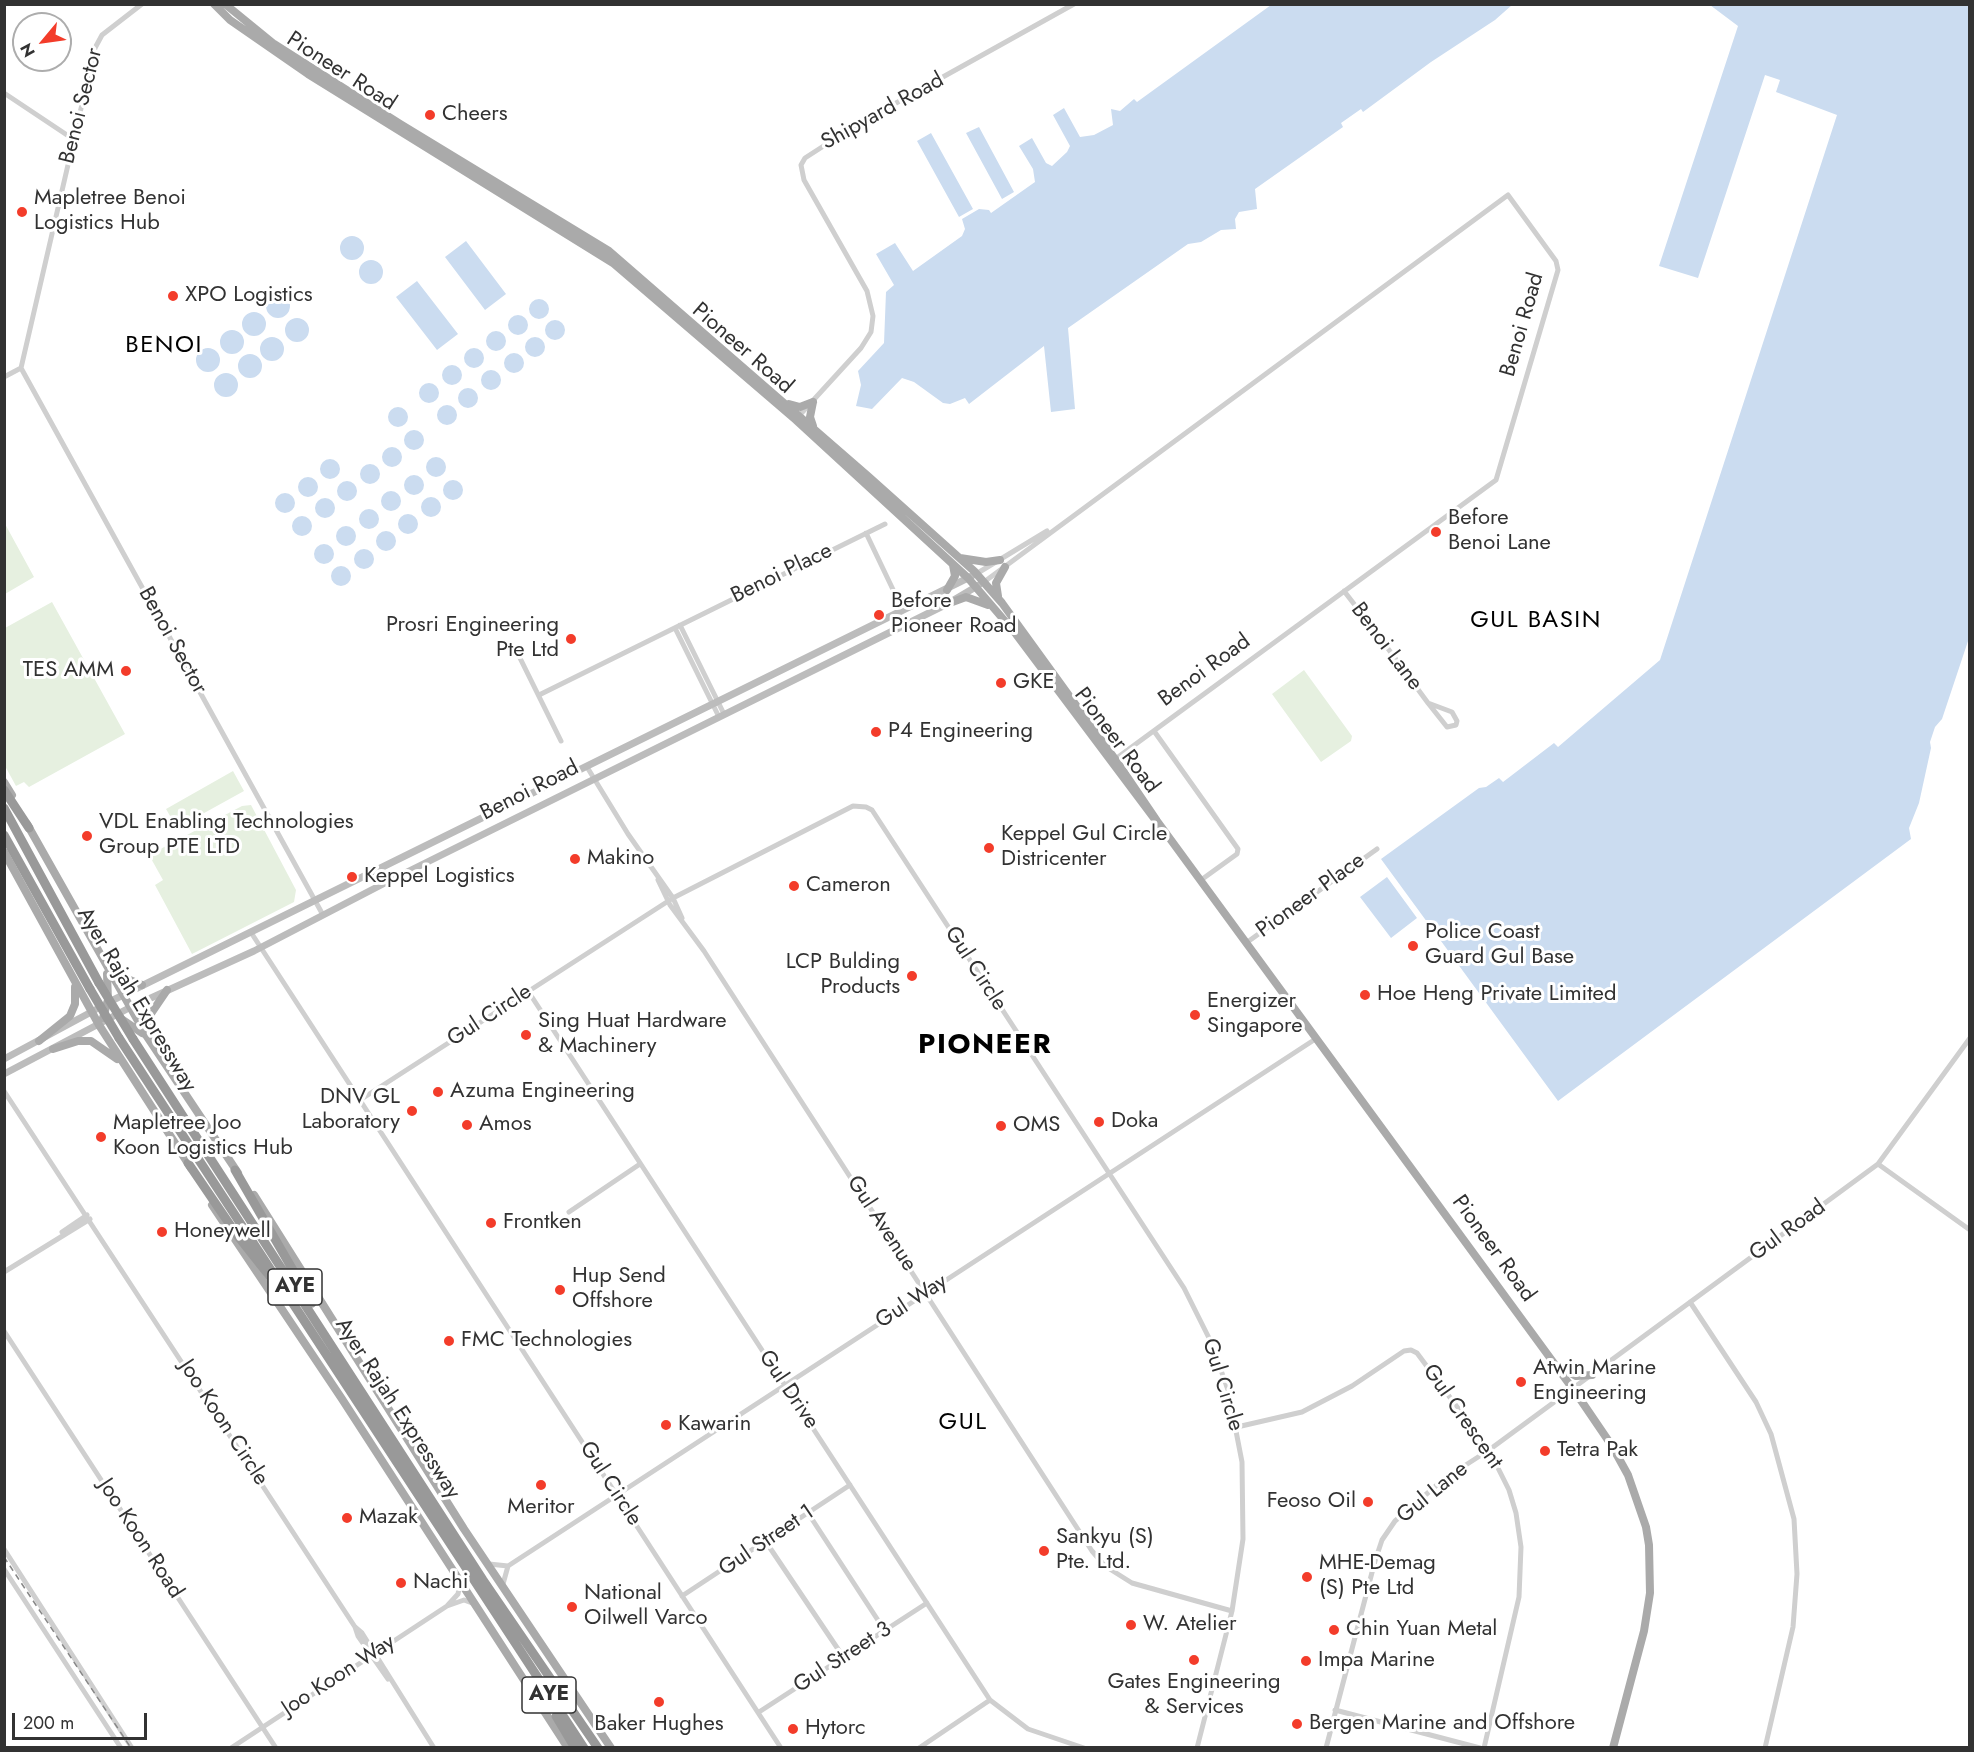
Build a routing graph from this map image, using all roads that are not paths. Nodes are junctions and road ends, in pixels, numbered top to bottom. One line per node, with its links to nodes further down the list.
1 (142, 4): 6 (street, Benoi Sector)
2 (214, 4): 11 (main road, Pioneer Road)
3 (225, 4): 9 (main road, Pioneer Road)
4 (1074, 4): 10 (street, Shipyard Road)
5 (4, 93): 6 (street)
6 (73, 139): 7 (street, Benoi Sector)
7 (21, 368): 8 (street); 50 (street, Benoi Sector)
8 (4, 377)
9 (785, 402): 10 (main road); 11 (main road, Pioneer Road)
10 (813, 402): 11 (street, Shipyard Road); 12 (main road)
11 (798, 417): 12 (main road, Pioneer Road); 13 (main road, Pioneer Road)
12 (813, 426): 13 (main road, Pioneer Road)
13 (822, 439): 14 (main road, Pioneer Road)
14 (833, 449): 17 (main road, Pioneer Road); 18 (main road, Pioneer Road)
15 (885, 524): 16 (street, Benoi Place)
16 (866, 533): 26 (street); 30 (street, Benoi Place)
17 (958, 557): 19 (main road); 20 (main road, Pioneer Road)
18 (949, 558): 21 (main road, Pioneer Road); 24 (main road)
19 (1002, 563): 20 (street, Benoi Road); 22 (street, Benoi Road); 25 (street, Benoi Road); 27 (main road)
20 (976, 574): 21 (main road, Benoi Road); 22 (main road, Pioneer Road)
21 (968, 578): 23 (main road, Pioneer Road); 24 (main road, Benoi Road)
22 (984, 582): 23 (main road, Benoi Road); 27 (main road, Pioneer Road)
23 (976, 587): 28 (main road, Benoi Road); 29 (main road, Pioneer Road)
24 (947, 590): 33 (main road, Benoi Road)
25 (1344, 591): 34 (street, Benoi Lane); 36 (street, Benoi Road)
26 (897, 598)
27 (1002, 603): 38 (main road, Pioneer Road)
28 (947, 604): 29 (main road); 35 (main road, Benoi Road)
29 (994, 608): 38 (main road, Pioneer Road)
30 (677, 627): 32 (street, Benoi Place); 33 (street)
31 (517, 652): 32 (street)
32 (539, 695): 37 (street)
33 (715, 703): 35 (street); 39 (main road, Benoi Road)
34 (1428, 703): 34 (street, Benoi Lane)
35 (721, 715): 40 (main road, Benoi Road)
36 (1154, 731): 38 (street, Benoi Road); 48 (street)
37 (561, 741)
38 (1113, 761): 48 (main road, Pioneer Road)
39 (588, 767): 40 (street, Gul Avenue); 50 (main road, Benoi Road)
40 (594, 779): 49 (street, Gul Avenue); 51 (main road, Benoi Road)
41 (4, 782): 44 (main road)
42 (4, 790): 44 (highway)
43 (4, 808): 90 (highway, Ayer Rajah Expressway / AYE, bridge)
44 (29, 828): 55 (main road)
45 (4, 835): 58 (highway, Ayer Rajah Expressway / AYE)
46 (1377, 849): 53 (street, Pioneer Place)
47 (4, 852): 56 (main road)
48 (1201, 880): 53 (main road, Pioneer Road)
49 (670, 899): 60 (street, Gul Circle); 81 (street, Gul Circle); 86 (street, Gul Avenue)
50 (316, 902): 51 (street, Benoi Sector); 52 (main road, Benoi Road)
51 (323, 915): 54 (main road, Benoi Road)
52 (252, 934): 54 (street, Gul Circle); 57 (main road, Benoi Road)
53 (1246, 943): 65 (main road, Pioneer Road)
54 (261, 947): 59 (main road, Benoi Road); 76 (street, Gul Circle)
55 (107, 969): 57 (main road); 61 (main road); 63 (main road)
56 (74, 980): 58 (main road); 68 (main road)
57 (142, 985): 61 (main road, Benoi Road)
58 (85, 990): 63 (main road); 63 (main road); 67 (highway, Ayer Rajah Expressway / AYE, bridge)
59 (167, 990): 62 (main road, Benoi Road); 64 (main road)
60 (528, 991): 76 (street, Gul Circle); 78 (street, Gul Drive)
61 (122, 995): 62 (main road); 63 (main road, Benoi Road)
62 (129, 1008): 63 (main road, Benoi Road); 64 (main road)
63 (106, 1012): 64 (main road); 67 (main road); 68 (main road, Benoi Road); 69 (main road, Benoi Road)
64 (146, 1035): 80 (main road)
65 (1317, 1038): 81 (street, Gul Way); 91 (main road, Pioneer Road)
66 (1970, 1038): 79 (street, Gul Road)
67 (114, 1040): 71 (main road); 87 (highway, Ayer Rajah Expressway / AYE)
68 (39, 1041): 70 (main road, Benoi Road)
69 (53, 1049): 71 (main road); 72 (main road, Benoi Road)
70 (4, 1059)
71 (125, 1066): 77 (main road)
72 (7, 1072): 73 (street)
73 (4, 1078)
74 (4, 1091): 75 (street, Joo Koon Circle)
75 (7, 1098): 83 (street, Joo Koon Circle)
76 (360, 1100): 98 (street, Gul Circle)
77 (188, 1162): 87 (highway); 105 (main road)
78 (639, 1164): 82 (street); 93 (street, Gul Drive)
79 (1878, 1164): 84 (street); 88 (street, Gul Road)
80 (235, 1170): 90 (highway); 102 (main road)
81 (1110, 1175): 86 (street, Gul Way); 95 (street, Gul Circle)
82 (569, 1212)
83 (89, 1217): 85 (street); 114 (street, Joo Koon Circle)
84 (1970, 1230)
85 (4, 1272)
86 (926, 1293): 93 (street, Gul Way); 111 (street, Gul Avenue)
87 (290, 1301): 113 (highway, Ayer Rajah Expressway / AYE)
88 (1690, 1302): 92 (street, Gul Road); 138 (street)
89 (4, 1331): 119 (street, Joo Koon Road)
90 (332, 1342): 120 (highway, Ayer Rajah Expressway / AYE)
91 (1552, 1360): 92 (main road); 94 (main road, Pioneer Road)
92 (1592, 1375): 94 (street, Gul Road)
93 (784, 1386): 97 (street, Gul Drive); 98 (street, Gul Way)
94 (1573, 1389): 96 (street, Gul Lane); 137 (main road, Pioneer Road)
95 (1237, 1426): 96 (street, Gul Crescent); 111 (street, Gul Circle)
96 (1490, 1450): 117 (street, Gul Lane); 136 (street, Gul Crescent)
97 (850, 1485): 99 (street, Gul Street 1); 108 (street, Gul Drive)
98 (617, 1494): 103 (street, Gul Way); 107 (street, Gul Circle)
99 (808, 1514): 100 (street, Gul Street 1); 112 (street)
100 (766, 1542): 107 (street, Gul Street 1); 115 (street)
101 (4, 1549): 123 (street)
102 (486, 1562): 103 (street); 106 (main road)
103 (508, 1566): 106 (street)
104 (4, 1569): 122 (street)
105 (459, 1578): 109 (main road); 110 (street)
106 (503, 1588): 130 (main road)
107 (682, 1596): 118 (street, Gul Circle)
108 (927, 1603): 112 (street, Gul Street 3); 116 (street, Gul Drive)
109 (476, 1605): 110 (street, Joo Koon Way); 127 (main road)
110 (447, 1606): 114 (street, Joo Koon Way)
111 (1232, 1611): 134 (street, Gul Circle)
112 (885, 1631): 115 (street, Gul Street 3)
113 (514, 1643): 128 (highway); 129 (highway, Ayer Rajah Expressway / AYE)
114 (373, 1654): 119 (street, Joo Koon Way); 126 (street, Joo Koon Circle)
115 (844, 1658): 118 (street, Gul Street 3)
116 (990, 1700): 121 (street, Gul Drive); 132 (street)
117 (1335, 1710): 135 (street, Gul Lane); 136 (street)
118 (759, 1712): 131 (street, Gul Circle)
119 (262, 1727): 124 (street, Joo Koon Way); 125 (street, Joo Koon Road)
120 (598, 1745)
121 (1072, 1746): 133 (street, Gul Drive)
122 (121, 1748)
123 (132, 1748)
124 (231, 1748)
125 (276, 1748)
126 (434, 1748)
127 (568, 1748)
128 (575, 1748)
129 (584, 1748)
130 (611, 1748)
131 (781, 1748)
132 (919, 1748)
133 (1084, 1748)
134 (1197, 1748)
135 (1326, 1748)
136 (1482, 1748)
137 (1613, 1748)
138 (1765, 1748)

